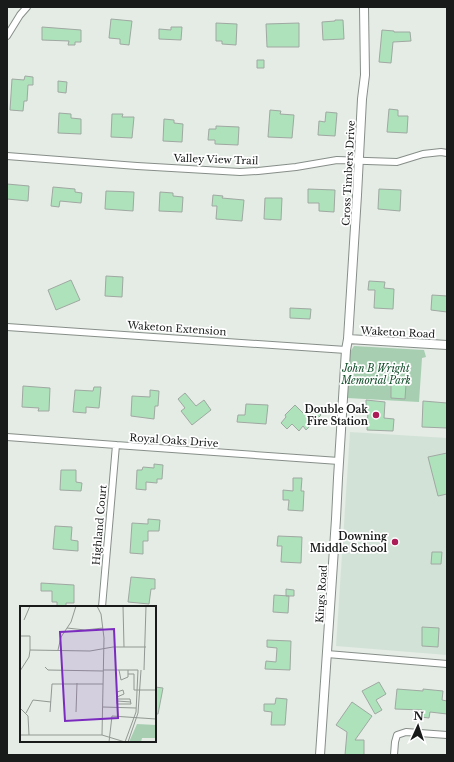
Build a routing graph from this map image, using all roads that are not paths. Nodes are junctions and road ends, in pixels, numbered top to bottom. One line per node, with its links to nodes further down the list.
1 (27, 7): 3 (street)
2 (364, 7): 6 (street, Cross Timbers Drive)
3 (7, 36)
4 (447, 153): 6 (street, Valley View Trail)
5 (7, 156): 6 (street, Valley View Trail)
6 (359, 161): 8 (street, Cross Timbers Drive)
7 (7, 327): 10 (street, Waketon Extension)
8 (348, 339): 9 (street, Waketon Road); 10 (street, Kings Road)
9 (447, 345)
10 (346, 350): 13 (street, Kings Road)
11 (7, 437): 12 (street, Royal Oaks Drive)
12 (116, 445): 13 (street, Royal Oaks Drive); 14 (street, Highland Court)
13 (339, 461): 15 (street, Kings Road)
14 (102, 606)
15 (327, 654): 16 (street); 18 (street, Kings Road)
16 (447, 664)
17 (447, 735): 19 (street)
18 (320, 755)
19 (394, 755)

